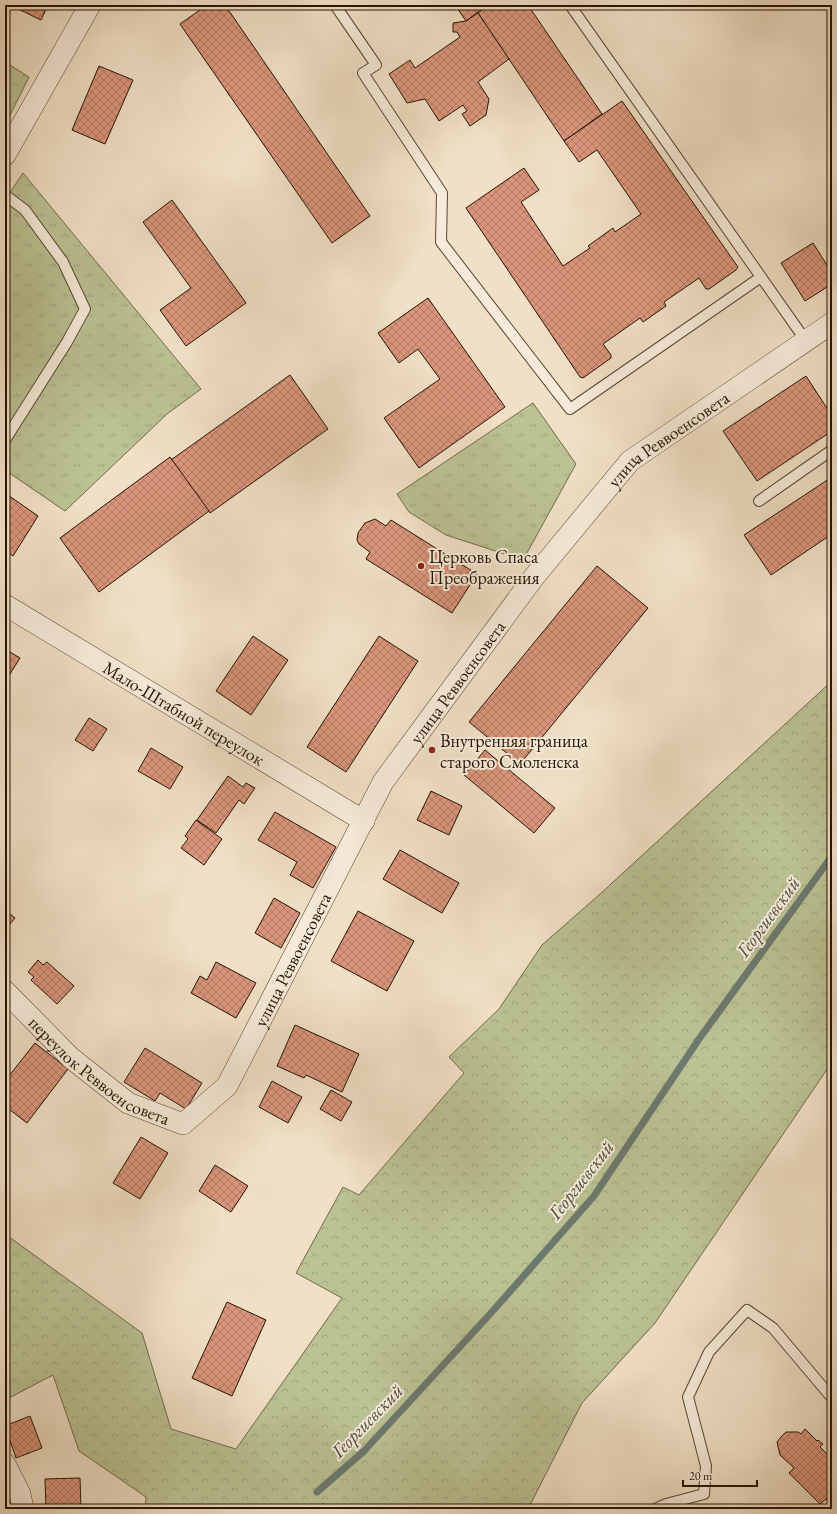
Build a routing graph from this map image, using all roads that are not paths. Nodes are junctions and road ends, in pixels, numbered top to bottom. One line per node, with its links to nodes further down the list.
1 (90, 5): 4 (street)
2 (335, 5): 6 (lane)
3 (570, 5): 6 (lane)
4 (5, 155)
5 (5, 195): 9 (lane)
6 (761, 277): 8 (lane)
7 (832, 323): 8 (street, улица Реввоенсовета)
8 (806, 341): 13 (street, улица Реввоенсовета)
9 (5, 440)
10 (832, 450): 11 (lane)
11 (759, 501)
12 (5, 605): 13 (street, Мало-Штабной переулок)
13 (364, 821): 15 (street, улица Реввоенсовета)
14 (5, 991): 15 (street, переулок Реввоенсовета)
15 (183, 1124)
16 (832, 1398): 19 (lane)
17 (5, 1464): 18 (street)
18 (23, 1509)
19 (655, 1509)

